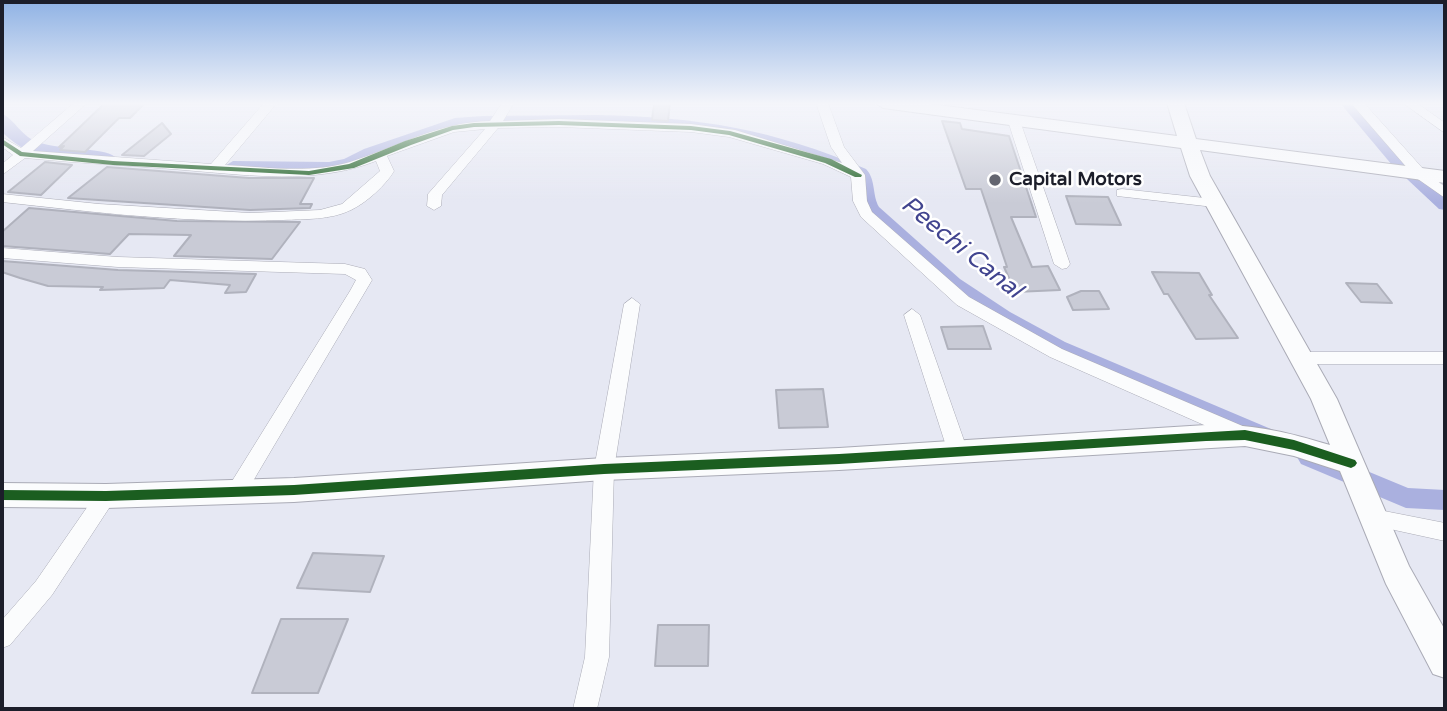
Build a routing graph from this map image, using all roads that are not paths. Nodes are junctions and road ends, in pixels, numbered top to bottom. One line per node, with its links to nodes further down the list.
1 (41, 136): 13 (street)
2 (242, 136): 15 (street)
3 (429, 136): 14 (street)
4 (486, 136): 24 (street)
5 (741, 136): 16 (street)
6 (834, 136): 16 (street)
7 (1019, 136): 26 (street)
8 (1125, 136): 12 (street)
9 (1186, 136): 12 (street)
10 (1383, 136): 18 (street)
11 (2, 141): 13 (street)
12 (1189, 145): 18 (street); 23 (street)
13 (22, 152): 15 (street); 17 (street)
14 (380, 154): 15 (street); 22 (street)
15 (214, 169)
16 (854, 169): 31 (street)
17 (2, 172)
18 (1411, 173): 19 (street); 21 (street)
19 (1445, 177)
20 (1122, 193): 23 (street)
21 (1445, 194)
22 (2, 198)
23 (1214, 203): 29 (street)
24 (434, 206)
25 (2, 253): 35 (street)
26 (1062, 264)
27 (632, 304): 33 (street)
28 (912, 315): 32 (street)
29 (1303, 358): 30 (street); 34 (street)
30 (1445, 358)
31 (1254, 437): 32 (street); 34 (street)
32 (957, 449): 33 (street)
33 (604, 469): 35 (street); 41 (street)
34 (1360, 485): 38 (street); 40 (street)
35 (236, 492): 37 (street)
36 (2, 495): 37 (street)
37 (106, 496): 39 (street)
38 (1445, 532)
39 (2, 637)
40 (1445, 662)
41 (585, 709)

